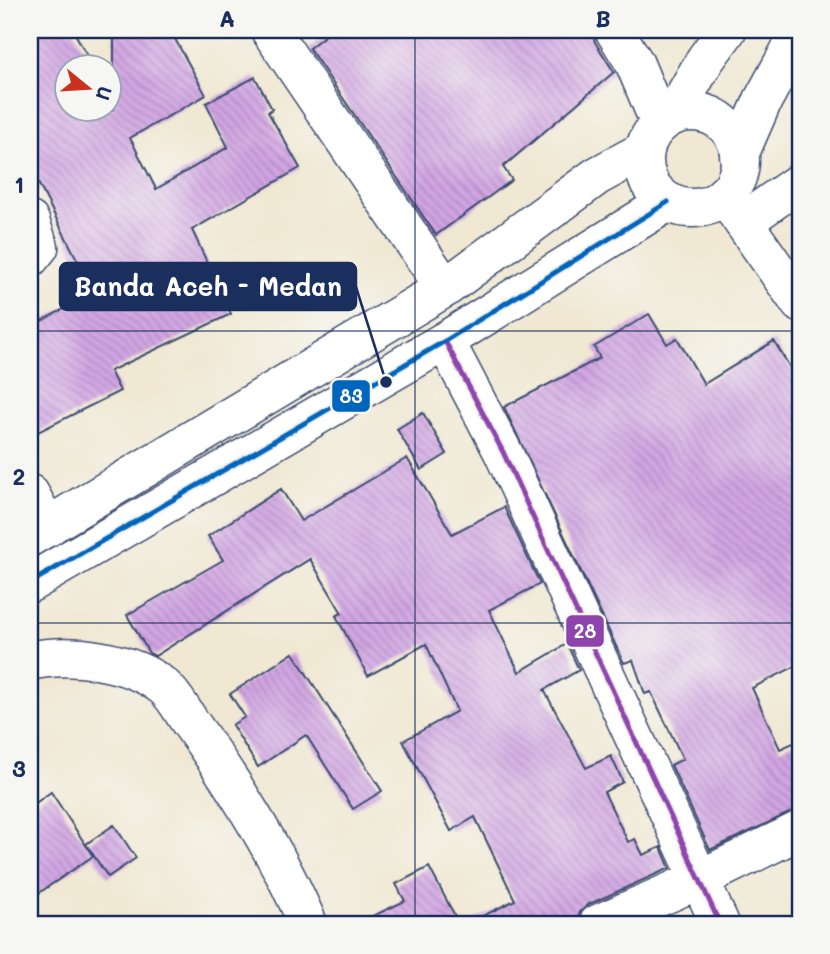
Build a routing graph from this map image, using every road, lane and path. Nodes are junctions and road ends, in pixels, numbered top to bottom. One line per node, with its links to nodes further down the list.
1 (270, 30): 12 (main road)
2 (614, 30): 5 (main road)
3 (727, 30): 5 (main road)
4 (800, 32): 6 (main road)
5 (659, 130): 6 (main road); 8 (main road); 12 (main road)
6 (739, 155): 9 (main road)
7 (800, 182): 9 (main road)
8 (668, 202): 9 (main road); 14 (main road)
9 (733, 209): 13 (main road)
10 (30, 222): 11 (main road)
11 (30, 258)
12 (445, 288): 16 (main road)
13 (800, 303)
14 (445, 341): 17 (main road); 20 (main road)
15 (30, 494): 16 (main road)
16 (39, 532)
17 (30, 583)
18 (30, 661): 21 (main road)
19 (800, 830): 20 (main road)
20 (700, 879): 22 (main road); 23 (main road)
21 (309, 924)
22 (598, 924)
23 (720, 924)

